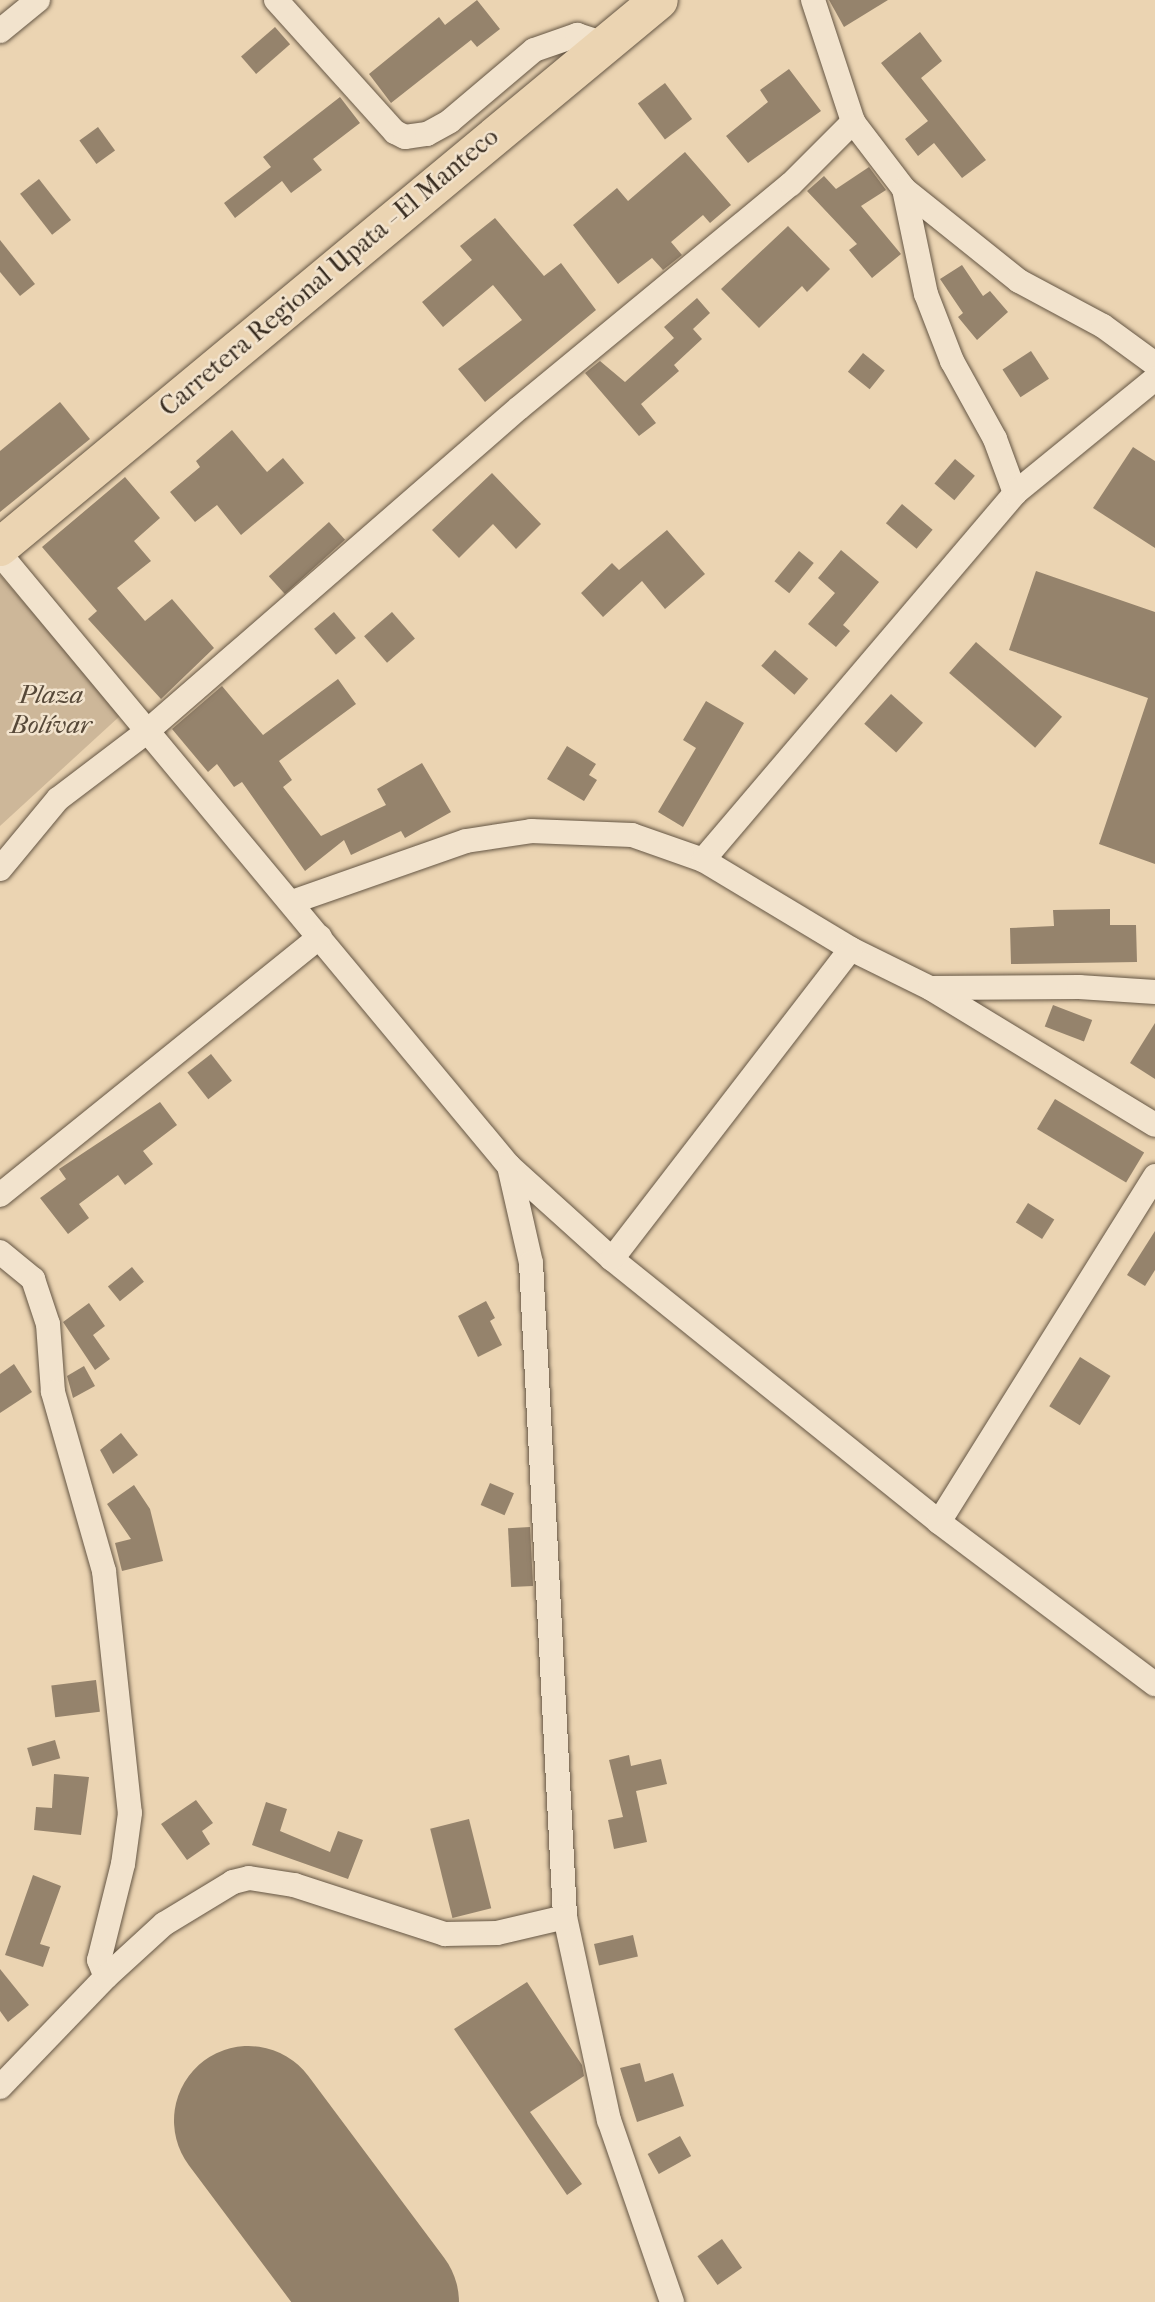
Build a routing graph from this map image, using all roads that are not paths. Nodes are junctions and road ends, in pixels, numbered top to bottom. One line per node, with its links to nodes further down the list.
1 (276, 0): 6 (street)
2 (659, 0): 6 (main road, Carretera Regional Upata - El Manteco)
3 (813, 0): 7 (street)
4 (35, 1): 5 (street)
5 (0, 31)
6 (604, 44): 12 (main road, Carretera Regional Upata - El Manteco)
7 (853, 122): 8 (street); 14 (street)
8 (904, 188): 9 (street); 11 (street)
9 (1155, 364)
10 (1155, 379): 11 (street)
11 (1015, 494): 15 (street)
12 (0, 547)
13 (0, 554): 14 (street)
14 (145, 733): 16 (street); 17 (street)
15 (703, 860): 17 (street); 19 (street)
16 (0, 869)
17 (292, 902): 18 (street)
18 (320, 937): 23 (street); 25 (street)
19 (851, 949): 20 (street); 27 (street)
20 (930, 988): 21 (street); 22 (street)
21 (1155, 992)
22 (1155, 1125)
23 (509, 1166): 27 (street); 30 (street)
24 (1155, 1176): 28 (street)
25 (0, 1195)
26 (0, 1252): 31 (street)
27 (612, 1259): 28 (street)
28 (939, 1522): 29 (street)
29 (1155, 1684)
30 (565, 1917): 31 (street); 33 (street)
31 (106, 1977): 32 (street)
32 (0, 2087)
33 (672, 2302)

